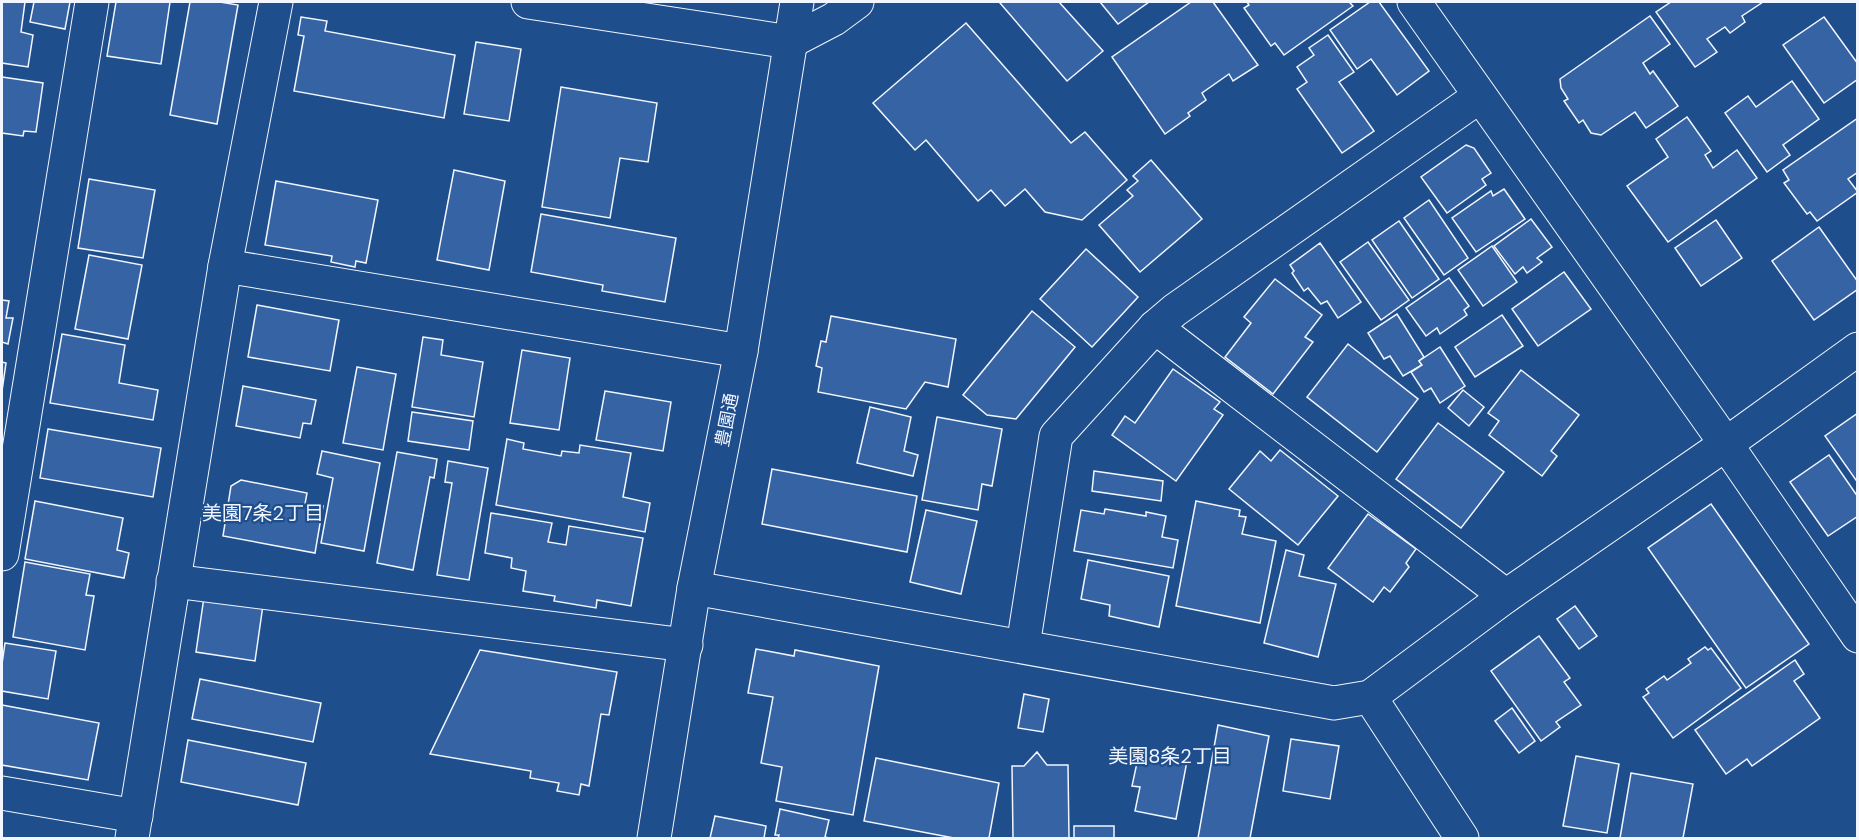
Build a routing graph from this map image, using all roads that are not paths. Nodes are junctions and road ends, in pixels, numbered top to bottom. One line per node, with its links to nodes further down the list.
1 (92, 2): 14 (street)
2 (276, 2): 9 (street)
3 (528, 2): 7 (street)
4 (797, 2): 7 (street, 豊園通)
5 (857, 2): 7 (street)
6 (1414, 2): 8 (street)
7 (790, 42): 12 (street, 豊園通)
8 (1480, 96): 10 (street); 13 (street)
9 (225, 266): 12 (street); 15 (street)
10 (1155, 327): 17 (street); 20 (street)
11 (1857, 349): 13 (street)
12 (741, 351): 16 (street, 豊園通)
13 (1726, 444): 17 (street); 18 (street)
14 (2, 554)
15 (173, 581): 19 (street); 23 (street)
16 (694, 588): 19 (street, 豊園通); 20 (street)
17 (1506, 596): 21 (street)
18 (1857, 636)
19 (686, 645): 24 (street, 豊園通)
20 (1023, 646): 21 (street)
21 (1370, 697): 25 (street)
22 (2, 793): 23 (street)
23 (134, 827)
24 (654, 838)
25 (1462, 838)

